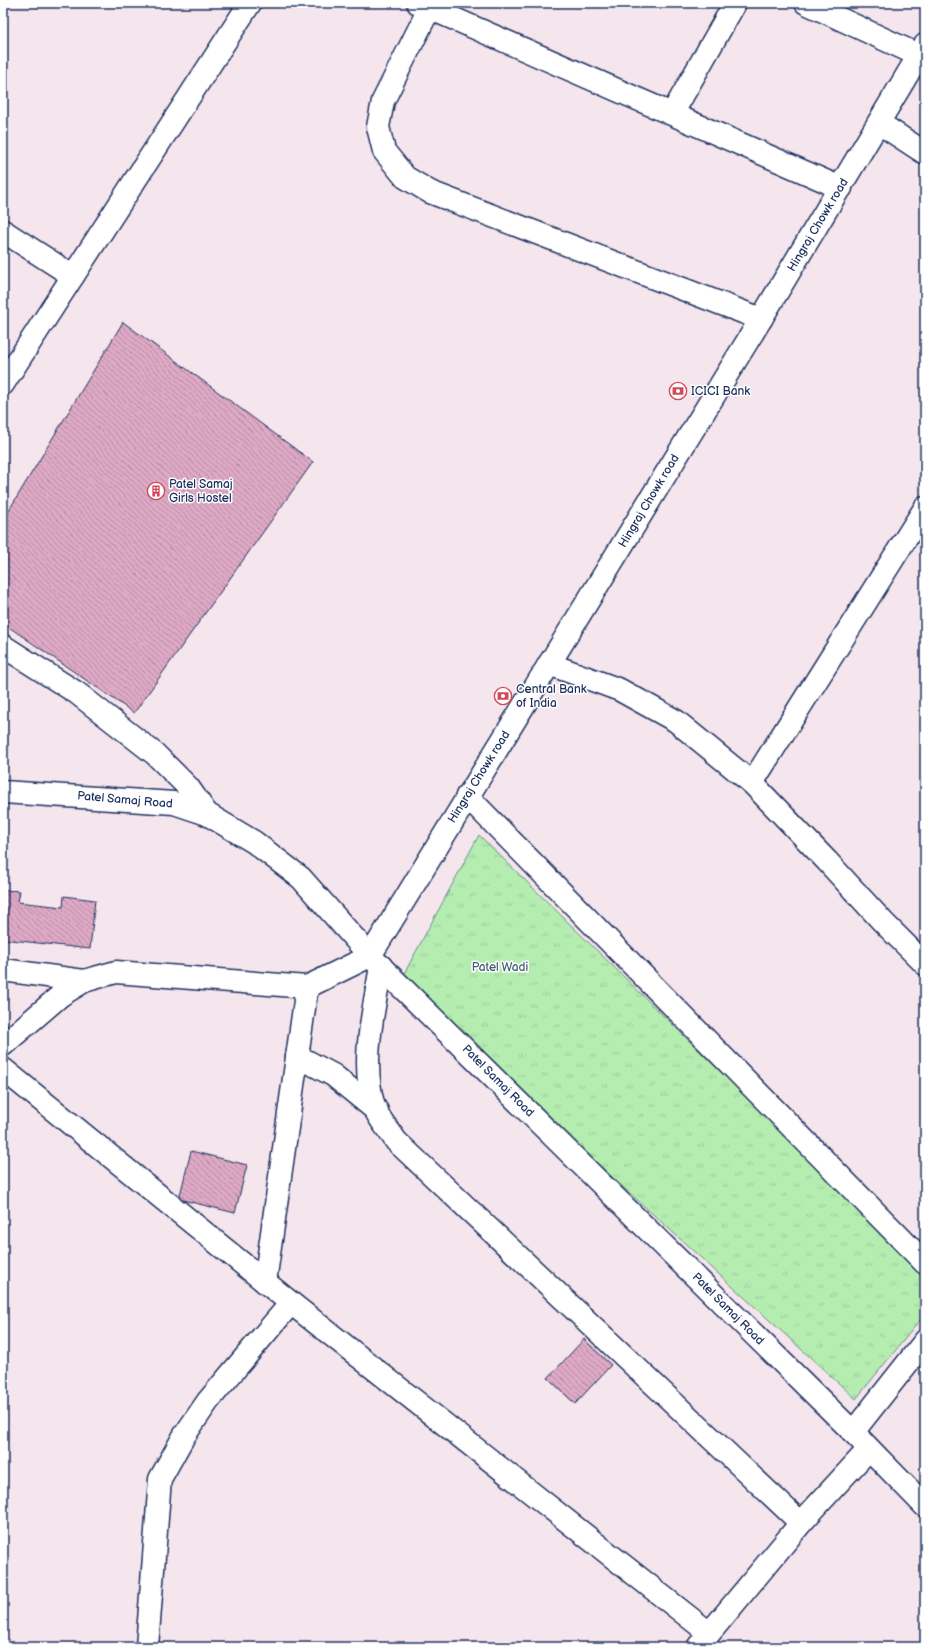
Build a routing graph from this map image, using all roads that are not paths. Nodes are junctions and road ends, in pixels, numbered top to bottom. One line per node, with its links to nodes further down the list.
1 (250, 3): 11 (street)
2 (735, 3): 6 (street)
3 (806, 3): 5 (street)
4 (427, 5): 6 (street); 12 (street)
5 (922, 50): 7 (street, Hingraj Chowk road)
6 (672, 114): 9 (street)
7 (879, 123): 8 (street); 9 (street, Hingraj Chowk road)
8 (925, 153)
9 (841, 188): 12 (street, Hingraj Chowk road)
10 (3, 231): 11 (street)
11 (73, 276): 13 (street)
12 (760, 319): 16 (street, Hingraj Chowk road)
13 (3, 384)
14 (925, 508): 17 (street)
15 (3, 646): 20 (street)
16 (549, 664): 17 (street); 19 (street, Hingraj Chowk road)
17 (752, 783): 21 (street)
18 (3, 792): 20 (street, Patel Samaj Road)
19 (467, 796): 22 (street, Hingraj Chowk road); 30 (street)
20 (207, 814): 22 (street, Patel Samaj Road)
21 (923, 955)
22 (375, 961): 25 (street); 29 (street); 34 (street, Patel Samaj Road)
23 (3, 970): 24 (street)
24 (84, 981): 25 (street); 26 (street)
25 (307, 987): 27 (street)
26 (3, 1045)
27 (297, 1056): 29 (street); 31 (street)
28 (3, 1069): 31 (street)
29 (377, 1111): 37 (street)
30 (925, 1264)
31 (266, 1282): 32 (street)
32 (290, 1303): 38 (street); 39 (street)
33 (924, 1343): 34 (street)
34 (853, 1432): 35 (street, Patel Samaj Road)
35 (869, 1449): 36 (street, Patel Samaj Road); 37 (street)
36 (925, 1506)
37 (801, 1523): 38 (street)
38 (704, 1640)
39 (147, 1647)

